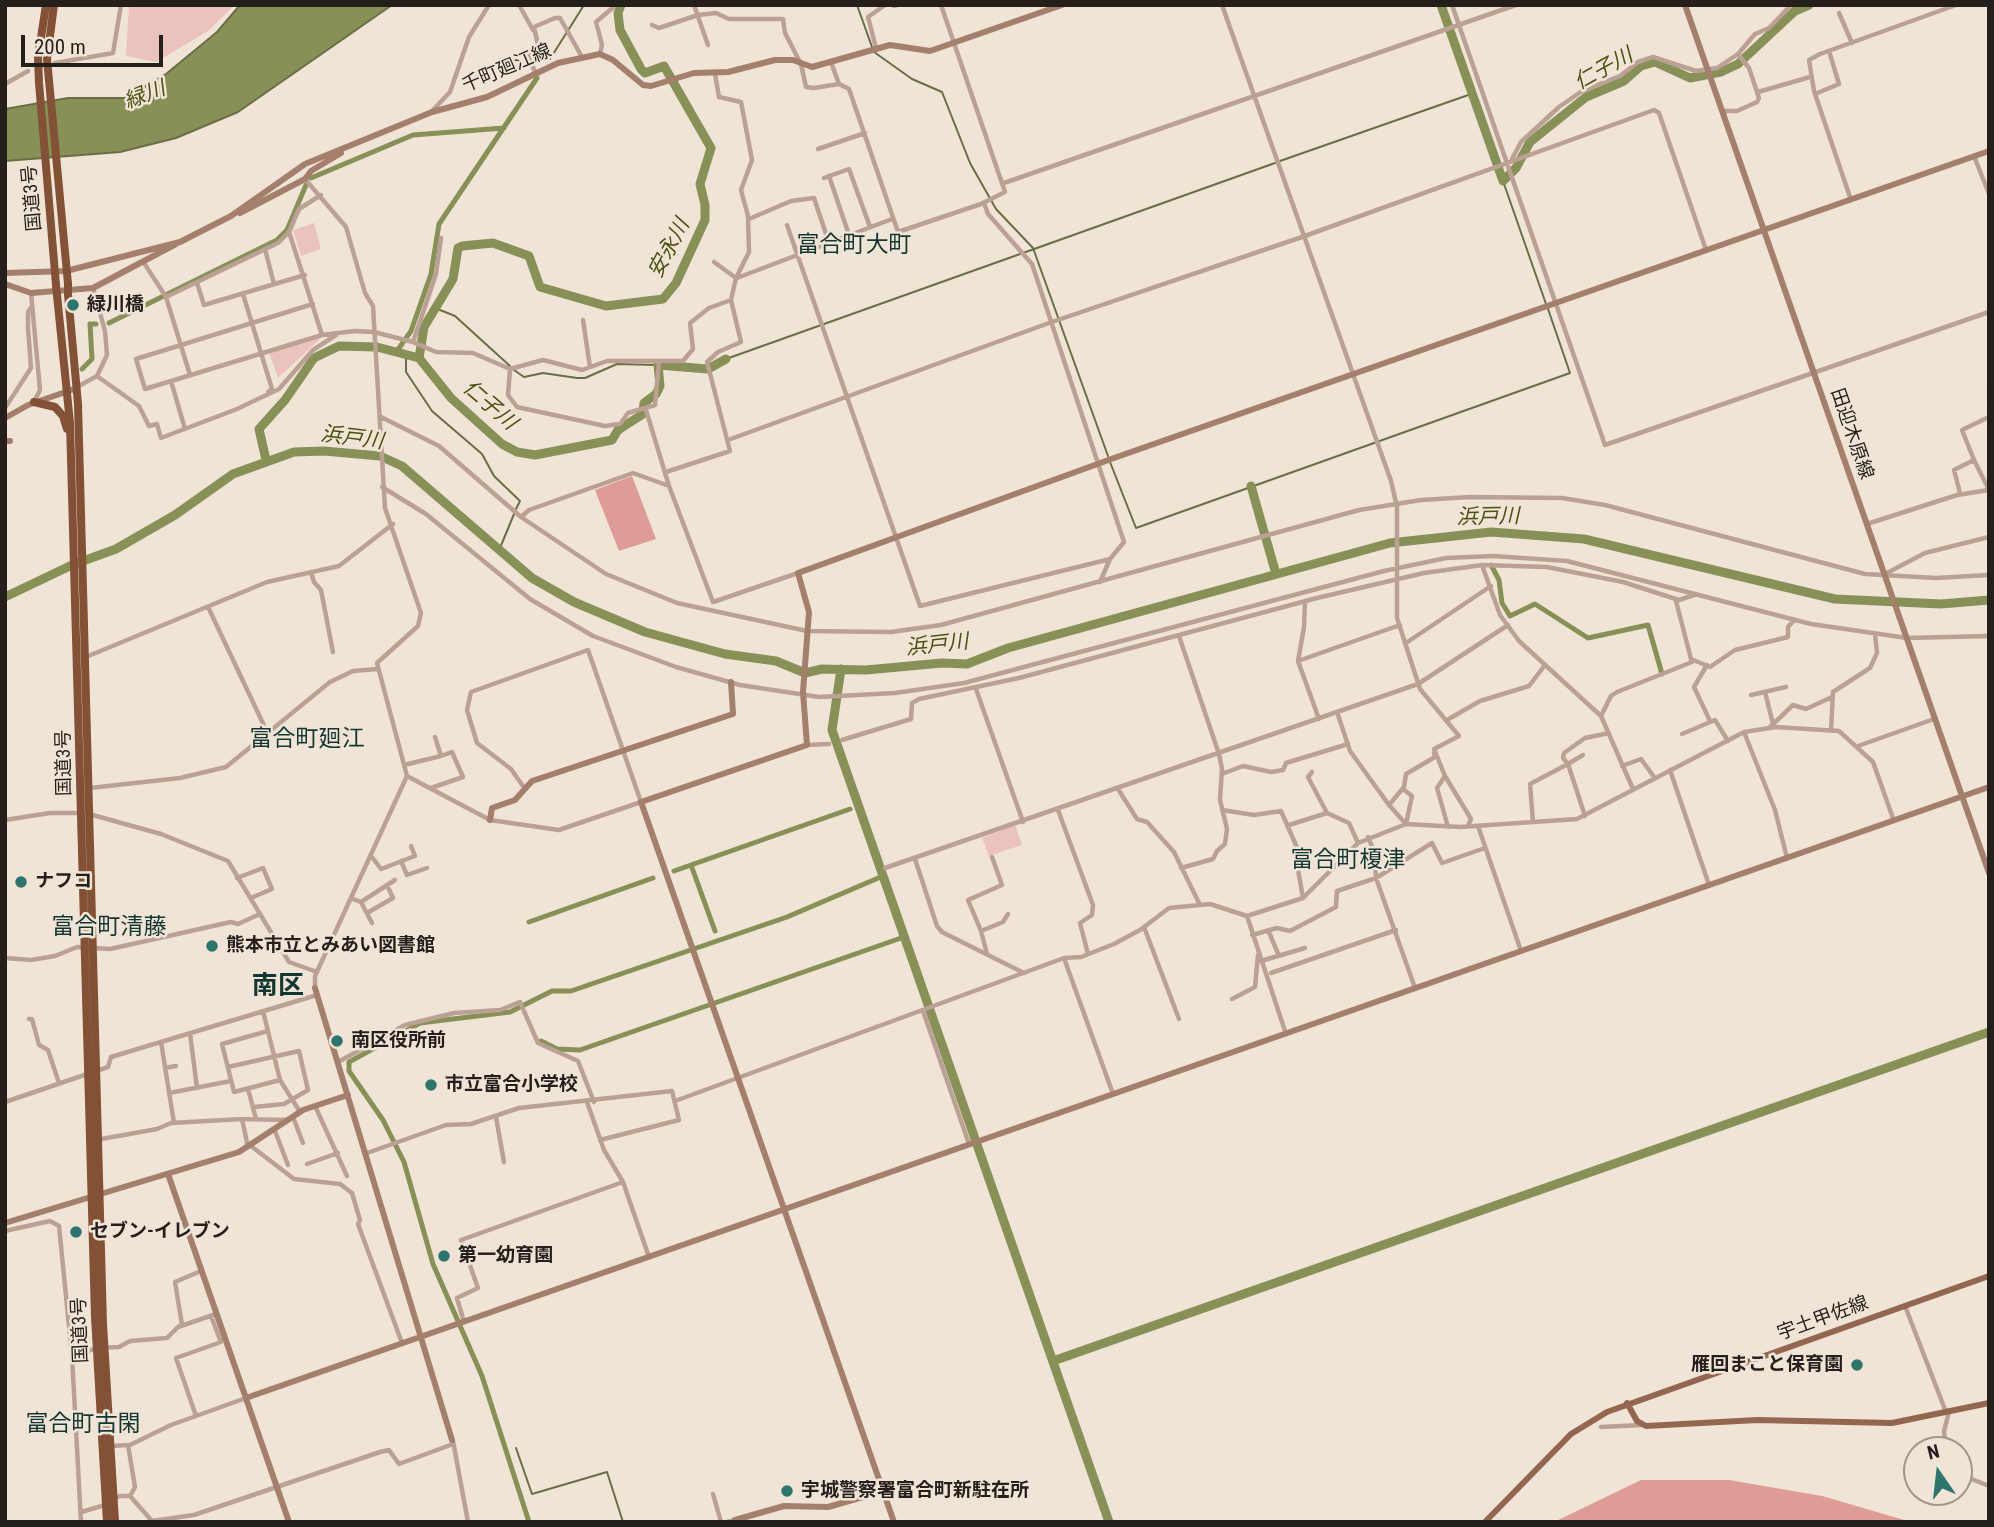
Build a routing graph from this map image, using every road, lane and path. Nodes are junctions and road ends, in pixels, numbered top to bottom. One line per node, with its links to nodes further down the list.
1 (46, 5): 74 (highway, 国道3号)
2 (54, 5): 75 (highway, 国道3号)
3 (121, 5): 31 (street)
4 (489, 5): 44 (street)
5 (519, 5): 21 (street)
6 (616, 5): 27 (street)
7 (694, 5): 18 (street)
8 (885, 5): 25 (street)
9 (941, 5): 23 (street)
10 (1062, 5): 23 (street)
11 (1222, 5): 42 (street)
12 (1452, 5): 20 (street)
13 (1516, 5): 20 (street)
14 (1685, 5): 35 (street, 田迎木原線)
15 (1791, 5): 28 (street)
16 (1956, 5): 22 (street)
17 (1839, 13): 22 (street)
18 (698, 15): 19 (street); 24 (street); 32 (street)
19 (652, 24)
20 (1459, 25): 42 (street); 50 (street)
21 (533, 31): 29 (street); 34 (street)
22 (1852, 43): 26 (street)
23 (955, 44): 25 (street); 52 (street)
24 (708, 45)
25 (876, 48): 30 (street)
26 (1829, 51): 37 (street); 41 (street)
27 (600, 54): 29 (street, 千町廻江線); 36 (street)
28 (1738, 54): 35 (street); 40 (street)
29 (582, 57): 34 (street, 千町廻江線)
30 (831, 62): 32 (street); 39 (street)
31 (55, 63)
32 (801, 64): 36 (street); 39 (street)
33 (28, 71): 38 (street)
34 (535, 72): 44 (street, 千町廻江線)
35 (1707, 72): 43 (street, 田迎木原線); 50 (street)
36 (715, 74): 58 (street)
37 (1810, 77): 40 (street); 41 (street)
38 (6, 83)
39 (839, 84): 45 (street)
40 (1758, 92): 43 (street)
41 (1815, 94): 55 (street)
42 (1253, 96): 52 (street); 65 (street)
43 (1722, 111): 62 (street, 田迎木原線)
44 (432, 112): 46 (street, 千町廻江線)
45 (865, 133): 47 (street); 59 (street)
46 (354, 144): 51 (street); 57 (street, 千町廻江線)
47 (818, 149)
48 (1989, 151): 49 (street)
49 (1974, 156): 53 (street); 55 (street)
50 (1507, 162): 65 (street); 70 (street); 88 (street)
51 (305, 178): 54 (street); 57 (street)
52 (1004, 183): 56 (street)
53 (1989, 194)
54 (321, 195): 63 (street); 94 (street)
55 (1851, 200): 62 (street)
56 (984, 203): 59 (street); 92 (street)
57 (231, 216): 67 (street, 千町廻江線)
58 (749, 219): 68 (street); 78 (street)
59 (892, 219): 61 (street)
60 (787, 225): 71 (street)
61 (870, 227): 64 (street); 64 (street)
62 (1763, 230): 70 (street); 103 (street, 田迎木原線)
63 (289, 232): 69 (street); 77 (street)
64 (849, 235): 68 (street)
65 (1302, 237): 92 (street); 105 (street)
66 (441, 238): 97 (street)
67 (180, 242): 73 (street, 千町廻江線); 75 (street, 千町廻江線)
68 (829, 243): 71 (street)
69 (265, 249): 79 (street); 81 (street)
70 (1706, 250): 88 (street)
71 (796, 254): 78 (street); 112 (street)
72 (714, 262): 78 (street)
73 (144, 263): 82 (street, 千町廻江線); 85 (street)
74 (54, 269): 75 (street, 千町廻江線); 76 (street, 千町廻江線); 108 (highway, 国道3号)
75 (66, 269): 108 (highway, 国道3号, bridge)
76 (5, 273)
77 (304, 275): 81 (street); 87 (street)
78 (736, 278): 86 (street)
79 (197, 283): 84 (street); 85 (street)
80 (5, 284): 83 (street)
81 (274, 284): 84 (street)
82 (93, 288): 83 (street); 106 (street)
83 (31, 293): 89 (street)
84 (243, 294): 93 (street)
85 (166, 297): 98 (street)
86 (731, 300): 100 (street); 120 (street)
87 (313, 304): 93 (street); 96 (street)
88 (1554, 304): 103 (street); 105 (street)
89 (32, 306): 110 (street); 113 (street)
90 (1989, 312): 103 (street)
91 (583, 320): 101 (street)
92 (1051, 322): 112 (street); 123 (street)
93 (252, 323): 98 (street); 99 (street)
94 (374, 332): 95 (street); 97 (street); 116 (street)
95 (337, 334): 96 (street); 111 (street)
96 (321, 335): 99 (street)
97 (413, 342): 102 (street)
98 (181, 345): 104 (street); 107 (street)
99 (261, 354): 104 (street); 111 (street)
100 (659, 362): 101 (street); 115 (street)
101 (590, 367): 102 (street)
102 (510, 369): 115 (street)
103 (1813, 373): 132 (street, 田迎木原線)
104 (190, 375): 107 (street)
105 (1352, 375): 123 (street); 129 (street)
106 (97, 376): 108 (street); 119 (street)
107 (171, 381): 119 (street)
108 (72, 389): 113 (street); 121 (highway, 国道3号); 135 (highway, 国道3号)
109 (5, 390): 110 (street)
110 (13, 395): 114 (street)
111 (265, 396): 119 (street)
112 (848, 398): 120 (street); 134 (street)
113 (34, 402): 118 (street); 121 (highway)
114 (5, 408)
115 (646, 410): 124 (street)
116 (381, 417): 126 (street); 130 (street)
117 (1989, 417): 122 (street)
118 (5, 418)
119 (186, 429)
120 (729, 440): 124 (street)
121 (70, 442): 135 (highway, 国道3号)
122 (1974, 460): 127 (street); 128 (street)
123 (1099, 464): 134 (street); 136 (street)
124 (666, 472): 125 (street)
125 (669, 486): 130 (street); 140 (street)
126 (382, 487): 131 (street); 167 (street)
127 (1989, 490): 128 (street)
128 (1957, 495): 132 (street)
129 (1396, 504): 138 (street); 141 (street); 144 (street)
130 (521, 517): 153 (street)
131 (393, 524): 139 (street); 166 (street)
132 (1866, 524): 141 (street, 田迎木原線)
133 (1989, 537): 141 (street)
134 (898, 539): 136 (street); 140 (street)
135 (78, 541): 160 (highway, 国道3号); 162 (highway, 国道3号)
136 (1110, 559): 144 (street)
137 (1482, 565): 143 (street); 145 (street); 147 (street)
138 (1398, 569): 143 (street); 146 (street); 171 (street)
139 (311, 572): 149 (street); 159 (street)
140 (798, 573): 153 (street)
141 (1884, 574): 142 (street); 157 (street, 田迎木原線)
142 (1989, 575)
143 (1398, 579): 148 (street); 151 (street)
144 (1099, 583): 153 (street)
145 (1491, 586): 152 (street); 158 (street)
146 (1698, 593): 147 (street); 150 (street)
147 (1679, 600): 161 (street)
148 (1305, 601): 155 (street); 163 (street)
149 (209, 609): 160 (street); 186 (street)
150 (1794, 620): 154 (street); 165 (street)
151 (1400, 625): 158 (street); 163 (street)
152 (1508, 625): 164 (street); 168 (street)
153 (807, 631): 171 (street)
154 (1875, 635): 157 (street); 174 (street)
155 (1179, 636): 170 (street); 196 (street)
156 (1989, 636): 157 (street)
157 (1907, 637): 178 (street, 田迎木原線)
158 (1406, 643): 168 (street)
159 (333, 652)
160 (86, 657): 162 (street); 209 (highway, 国道3号)
161 (1691, 659): 165 (street); 176 (street)
162 (76, 660): 220 (highway, 国道3号)
163 (1298, 661): 177 (street)
164 (1545, 665): 176 (street); 179 (street)
165 (1707, 665): 180 (street)
166 (377, 669): 186 (street); 200 (street)
167 (730, 682): 171 (street); 195 (street)
168 (1418, 684): 175 (street); 179 (street)
169 (1786, 687): 172 (street)
170 (976, 689): 188 (street); 226 (street)
171 (803, 692): 192 (street)
172 (1765, 692): 173 (street); 181 (street)
173 (1751, 695)
174 (1832, 696): 181 (street); 182 (street)
175 (1337, 712): 177 (street); 191 (street)
176 (1601, 716): 184 (street)
177 (1319, 719): 196 (street)
178 (1934, 719): 193 (street); 215 (street, 田迎木原線)
179 (1447, 720): 194 (street)
180 (1710, 721): 185 (street); 189 (street)
181 (1772, 726): 182 (street); 183 (street)
182 (1831, 730): 193 (street)
183 (1744, 732): 189 (street); 239 (street)
184 (1609, 733): 199 (street); 201 (street)
185 (1682, 734)
186 (268, 735): 209 (street)
187 (435, 737): 198 (street)
188 (842, 740)
189 (1728, 741): 202 (street)
190 (829, 744): 192 (street)
191 (1348, 744): 204 (street); 217 (street)
192 (807, 745): 216 (street)
193 (1858, 746): 225 (street)
194 (1434, 749): 206 (street); 211 (street)
195 (623, 752): 212 (street); 212 (street); 216 (street)
196 (1219, 754): 204 (street); 213 (street)
197 (1583, 755): 199 (street)
198 (441, 756): 200 (street); 210 (street)
199 (1568, 764): 222 (street); 227 (street)
200 (404, 765): 205 (street)
201 (1622, 766): 207 (street); 214 (street)
202 (1670, 770): 207 (street); 249 (street)
203 (1312, 772): 221 (street)
204 (1222, 774): 219 (street)
205 (407, 776): 210 (street); 237 (street)
206 (1445, 776): 231 (street); 232 (street)
207 (1654, 778): 214 (street)
208 (1989, 787): 215 (street)
209 (90, 788): 220 (highway, 国道3号)
210 (430, 788): 224 (street)
211 (1402, 788): 217 (street); 228 (street)
212 (525, 789): 224 (street)
213 (1118, 789): 218 (street); 244 (street)
214 (1633, 789): 222 (street)
215 (1961, 797): 225 (street); 245 (street, 田迎木原線)
216 (641, 802): 224 (street); 296 (street)
217 (1388, 805): 228 (street)
218 (1058, 810): 226 (street); 271 (street)
219 (1222, 810): 229 (street); 244 (street)
220 (86, 813): 223 (street); 246 (street); 266 (highway, 国道3号)
221 (1327, 813): 229 (street); 234 (street)
222 (1585, 816): 227 (street)
223 (5, 820)
224 (490, 820)
225 (1894, 821): 239 (street)
226 (1023, 822): 240 (street)
227 (1533, 822): 230 (street)
228 (1406, 824): 232 (street); 233 (street)
229 (1289, 825): 253 (street)
230 (1478, 825): 231 (street); 236 (street)
231 (1468, 826): 232 (street)
232 (1448, 827)
233 (1368, 837): 234 (street); 247 (street)
234 (1358, 843): 253 (street)
235 (411, 846): 241 (street)
236 (1485, 848): 247 (street); 268 (street)
237 (372, 856): 241 (street); 252 (street)
238 (992, 857): 264 (street)
239 (1787, 858): 249 (street)
240 (915, 859): 243 (street); 270 (street)
241 (401, 861): 242 (street)
242 (427, 868)
243 (885, 868)
244 (1181, 868): 255 (street)
245 (1989, 873)
246 (237, 878): 251 (street); 251 (street)
247 (1376, 878): 262 (street); 263 (street)
248 (395, 880): 250 (street)
249 (1709, 885): 268 (street)
250 (387, 886): 254 (street); 256 (street)
251 (251, 898): 257 (street)
252 (353, 898): 254 (street); 276 (street)
253 (1303, 898): 259 (street)
254 (361, 902): 256 (street)
255 (1199, 903): 259 (street); 261 (street)
256 (367, 913): 260 (street)
257 (260, 914): 266 (street); 276 (street)
258 (1008, 914): 264 (street)
259 (1247, 916): 265 (street)
260 (372, 923)
261 (1144, 927): 271 (street); 285 (street)
262 (1268, 930): 265 (street); 272 (street)
263 (1396, 930): 277 (street); 279 (street)
264 (981, 931): 270 (street)
265 (1252, 935): 269 (street)
266 (89, 946): 273 (street); 295 (highway, 国道3号)
267 (1305, 948): 272 (street)
268 (1521, 951): 279 (street)
269 (1258, 953): 275 (street); 281 (street)
270 (988, 954): 278 (street)
271 (1088, 954): 274 (street)
272 (1279, 956): 275 (street)
273 (5, 958)
274 (1064, 958): 278 (street); 303 (street)
275 (1261, 961): 288 (street)
276 (317, 972): 280 (street)
277 (1271, 973)
278 (1025, 974): 283 (street)
279 (1415, 988): 288 (street)
280 (316, 991): 282 (street); 291 (street)
281 (1232, 999)
282 (263, 1011): 286 (street); 287 (street)
283 (924, 1011): 296 (street); 322 (street)
284 (29, 1019): 299 (street)
285 (1179, 1019)
286 (268, 1031): 290 (street); 294 (street)
287 (190, 1033): 289 (street); 300 (street)
288 (1286, 1034): 303 (street)
289 (161, 1042): 293 (street); 295 (street)
290 (274, 1056): 294 (street); 297 (street); 305 (street)
291 (338, 1062): 304 (street); 306 (street)
292 (176, 1066): 293 (street)
293 (165, 1068): 302 (street)
294 (228, 1068): 298 (street)
295 (92, 1073): 299 (street); 319 (highway, 国道3号)
296 (737, 1076): 307 (street); 333 (street)
297 (280, 1080): 301 (street); 305 (street)
298 (231, 1081): 300 (street); 301 (street)
299 (60, 1084): 308 (street)
300 (197, 1088): 302 (street)
301 (248, 1089): 311 (street)
302 (169, 1093): 317 (street)
303 (1113, 1094): 322 (street)
304 (348, 1096): 310 (street); 325 (street)
305 (291, 1099): 311 (street); 312 (street)
306 (594, 1101): 307 (street); 309 (street)
307 (675, 1101): 320 (street)
308 (5, 1102)
309 (587, 1102): 313 (street); 320 (street)
310 (315, 1105): 312 (street); 324 (street)
311 (254, 1107): 315 (street)
312 (300, 1112): 316 (street)
313 (496, 1117): 325 (street); 326 (street)
314 (242, 1119): 315 (street); 317 (street); 323 (street)
315 (256, 1119): 316 (street)
316 (291, 1119): 318 (street); 321 (street)
317 (174, 1123): 319 (street)
318 (275, 1130): 323 (street); 328 (street)
319 (94, 1140): 332 (highway, 国道3号)
320 (600, 1140): 331 (street)
321 (303, 1143)
322 (970, 1144): 333 (street)
323 (250, 1147): 329 (street); 344 (street)
324 (338, 1153): 327 (street); 330 (street)
325 (367, 1153): 343 (street)
326 (504, 1162)
327 (307, 1164)
328 (288, 1165)
329 (168, 1174): 332 (street); 337 (street)
330 (347, 1176)
331 (622, 1182): 336 (street); 341 (street)
332 (97, 1196): 334 (street); 345 (highway, 国道3号)
333 (784, 1209): 336 (street); 361 (street)
334 (5, 1223)
335 (5, 1231): 346 (street)
336 (649, 1256): 341 (street)
337 (201, 1271): 340 (street); 342 (street)
338 (1989, 1276): 339 (main road, 宇土甲佐線)
339 (1905, 1306): 348 (main road, 宇土甲佐線); 350 (street)
340 (213, 1315): 342 (street); 347 (street); 351 (street)
341 (461, 1323): 343 (street)
342 (183, 1325): 345 (street)
343 (422, 1336): 344 (street); 355 (street)
344 (402, 1343): 347 (street)
345 (101, 1348): 346 (street); 357 (highway, 国道3号); 364 (highway, 国道3号)
346 (72, 1356): 365 (street)
347 (246, 1398): 351 (street); 359 (street)
348 (1627, 1403): 352 (main road); 374 (main road, 宇土甲佐線)
349 (1989, 1403): 350 (main road)
350 (1947, 1412): 352 (main road); 354 (street)
351 (196, 1416): 356 (street)
352 (1642, 1425): 353 (street)
353 (1601, 1427)
354 (1945, 1436)
355 (453, 1442): 359 (street); 371 (street)
356 (128, 1445): 357 (street); 363 (street)
357 (110, 1446): 364 (highway, 国道3号)
358 (1973, 1478): 360 (street)
359 (276, 1486): 363 (street); 366 (street)
360 (1989, 1486)
361 (884, 1491): 367 (street); 373 (street)
362 (713, 1494): 372 (street)
363 (130, 1496): 364 (street)
364 (110, 1502): 365 (street); 369 (highway, 国道3号); 370 (highway, 国道3号)
365 (81, 1513): 368 (street)
366 (289, 1520)
367 (731, 1521)
368 (81, 1522)
369 (107, 1522)
370 (115, 1522)
371 (468, 1522)
372 (721, 1522)
373 (894, 1522)
374 (1485, 1522)

